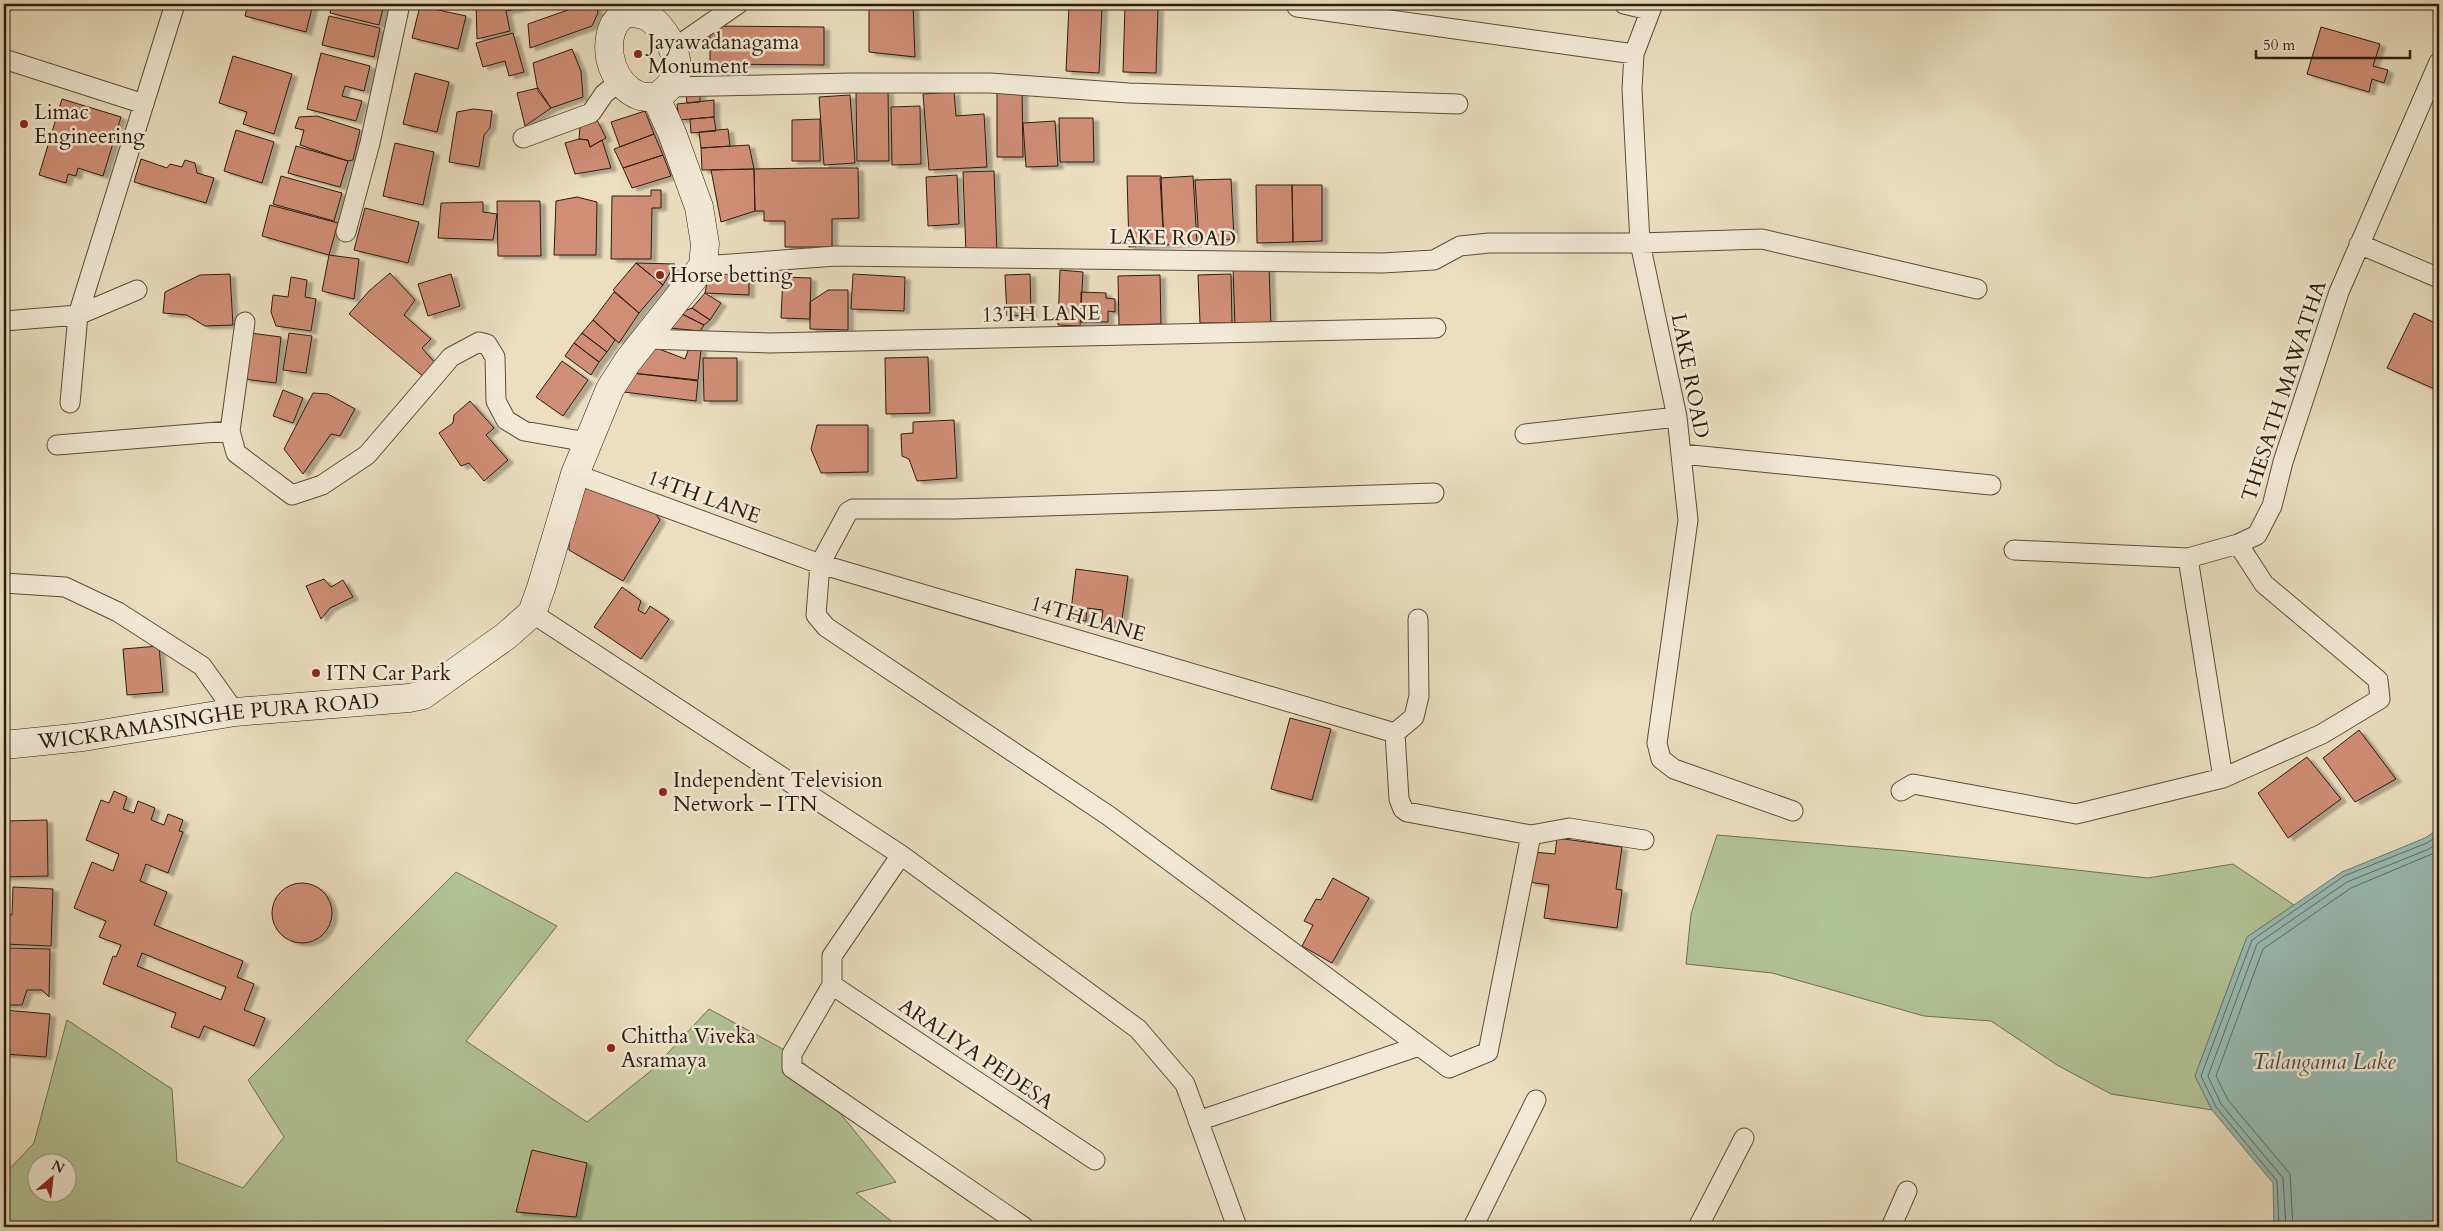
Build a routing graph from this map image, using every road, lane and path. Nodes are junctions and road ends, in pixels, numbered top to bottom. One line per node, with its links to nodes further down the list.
1 (176, 4): 14 (street)
2 (400, 4): 17 (street)
3 (738, 4): 8 (street)
4 (1624, 4): 6 (street)
5 (1297, 7): 9 (street)
6 (1651, 7): 9 (street, LAKE ROAD)
7 (624, 8): 8 (street); 12 (street)
8 (673, 50): 13 (street)
9 (1634, 54): 18 (street, LAKE ROAD)
10 (4, 59): 14 (street)
11 (2439, 62): 19 (street, THESATH MAWATHA)
12 (620, 81): 13 (street); 16 (street)
13 (663, 92): 15 (street); 20 (street)
14 (144, 104): 24 (street)
15 (1458, 104)
16 (523, 138)
17 (346, 232)
18 (1640, 243): 20 (street, LAKE ROAD); 22 (street); 30 (street, LAKE ROAD)
19 (2359, 244): 21 (street); 39 (street, THESATH MAWATHA)
20 (703, 266): 28 (street, WICKRAMASINGHE PURA ROAD)
21 (2439, 278)
22 (1977, 289)
23 (137, 290): 24 (street)
24 (78, 315): 25 (street); 29 (street)
25 (4, 321)
26 (245, 322): 31 (street)
27 (1436, 328): 28 (street, 13TH LANE)
28 (646, 339): 33 (street, WICKRAMASINGHE PURA ROAD)
29 (70, 403)
30 (1677, 417): 32 (street); 35 (street, LAKE ROAD)
31 (230, 431): 33 (street); 34 (street)
32 (1525, 434)
33 (586, 442): 36 (street, WICKRAMASINGHE PURA ROAD)
34 (57, 445)
35 (1682, 454): 37 (street); 51 (street, LAKE ROAD)
36 (575, 474): 42 (street, 14TH LANE); 44 (street, WICKRAMASINGHE PURA ROAD)
37 (1991, 485)
38 (1434, 493): 42 (street)
39 (2238, 544): 41 (street, THESATH MAWATHA); 49 (street)
40 (2014, 550): 41 (street, THESATH MAWATHA)
41 (2188, 558): 49 (street)
42 (820, 564): 47 (street, 14TH LANE); 56 (street)
43 (4, 583): 46 (street)
44 (532, 613): 46 (street, WICKRAMASINGHE PURA ROAD); 54 (street)
45 (1418, 619): 47 (street)
46 (235, 712): 48 (street, WICKRAMASINGHE PURA ROAD)
47 (1395, 734): 52 (street)
48 (4, 745)
49 (2223, 778): 50 (street)
50 (1901, 791)
51 (1793, 811)
52 (1531, 835): 53 (street); 56 (street)
53 (1644, 840)
54 (901, 855): 55 (street); 58 (street)
55 (832, 985): 60 (street, ARALIYA PEDESA); 62 (street)
56 (1419, 1046): 58 (street)
57 (1536, 1100): 64 (street)
58 (1198, 1121): 63 (street)
59 (1744, 1138): 65 (street)
60 (1095, 1160)
61 (1907, 1191): 66 (street)
62 (1024, 1227)
63 (1237, 1227)
64 (1473, 1227)
65 (1698, 1227)
66 (1890, 1227)

